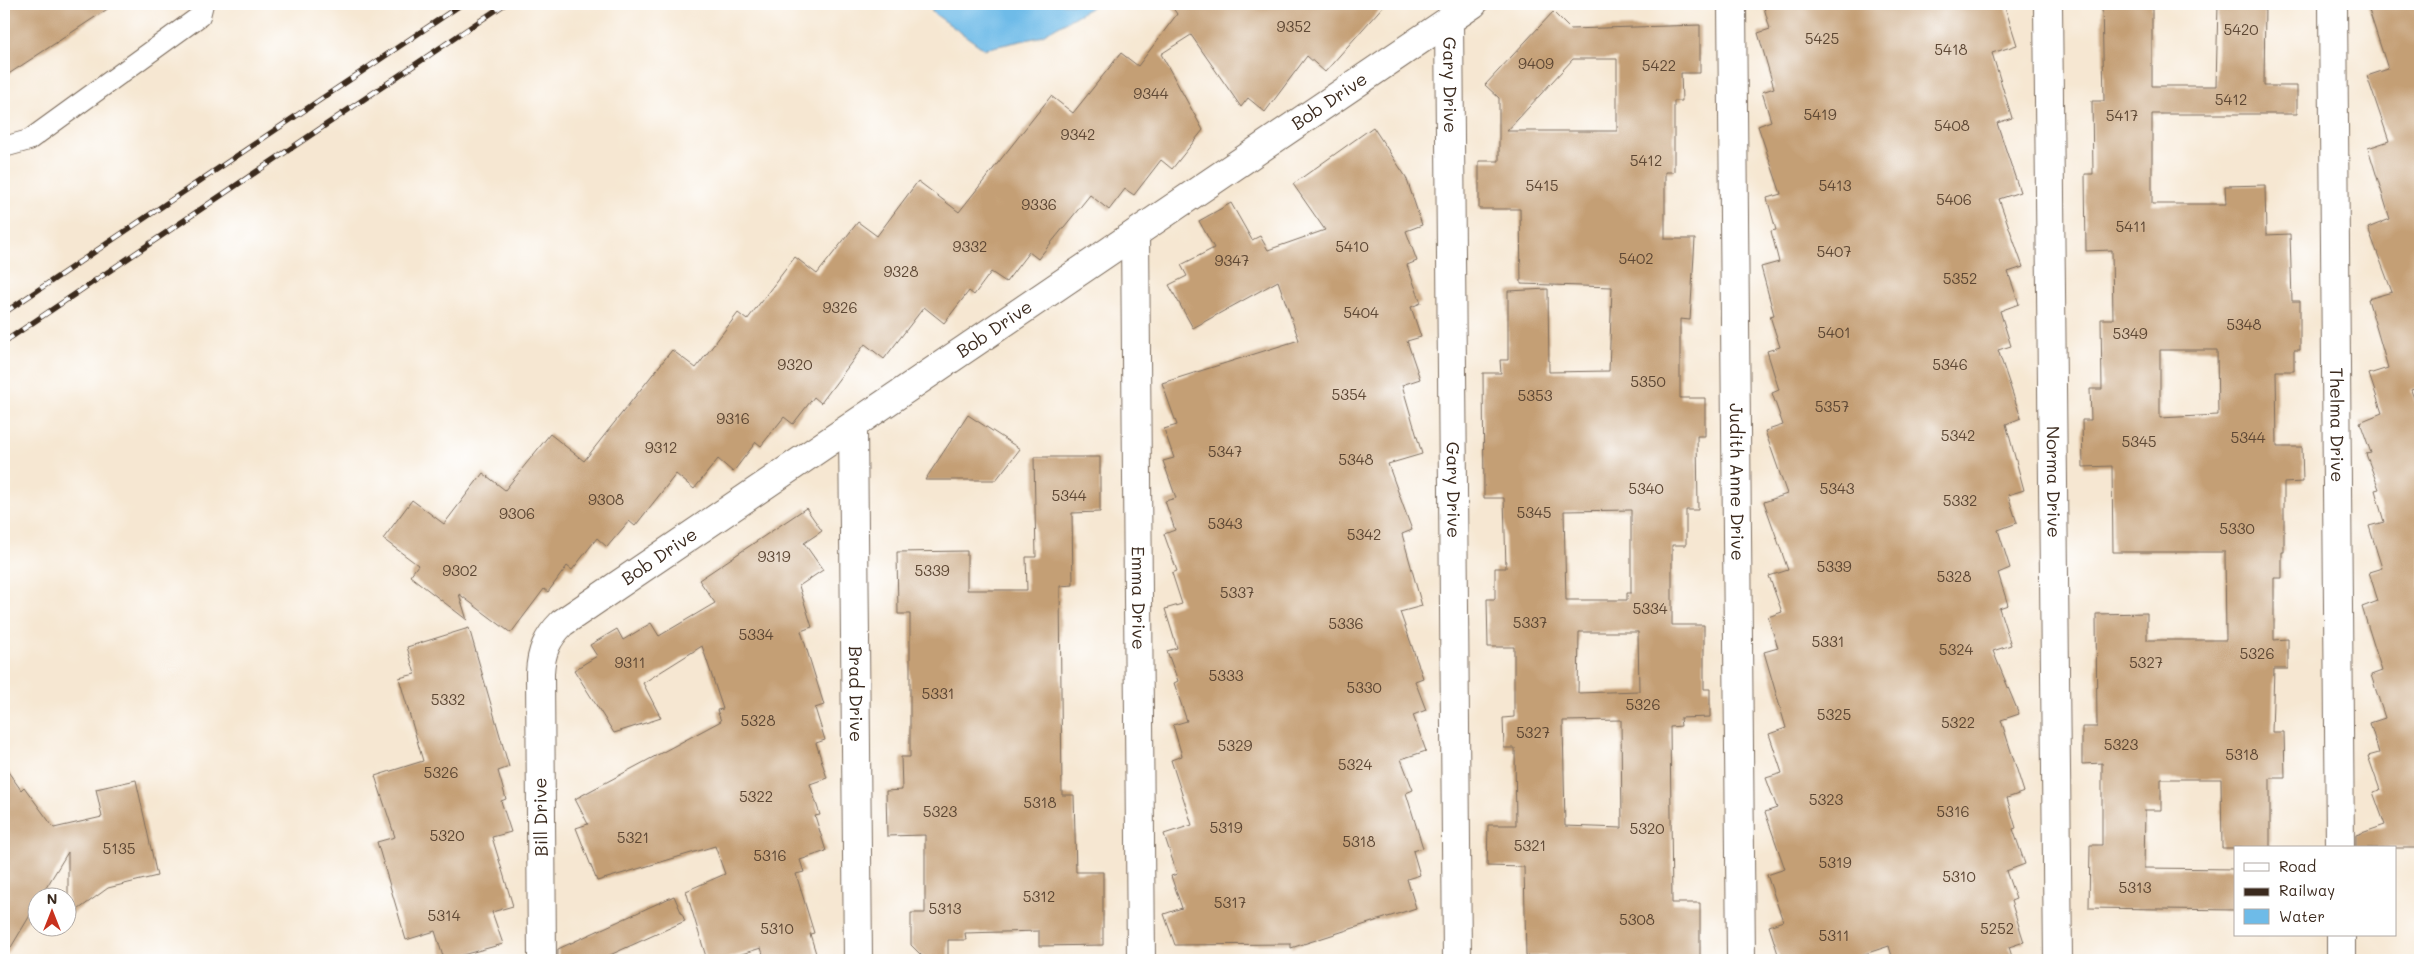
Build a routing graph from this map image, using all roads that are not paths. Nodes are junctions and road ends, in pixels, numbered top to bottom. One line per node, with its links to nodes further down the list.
1 (203, 4): 7 (lane)
2 (1473, 4): 6 (street, Bob Drive)
3 (1732, 4): 17 (street, Judith Anne Drive)
4 (2048, 4): 18 (street, Norma Drive)
5 (2332, 4): 11 (street, Thelma Drive)
6 (1449, 20): 8 (street, Bob Drive); 16 (street, Gary Drive)
7 (4, 147)
8 (1135, 234): 9 (street, Bob Drive); 15 (street, Emma Drive)
9 (853, 426): 10 (street, Bob Drive); 14 (street, Brad Drive)
10 (540, 673): 13 (street, Bill Drive)
11 (2340, 846)
12 (2341, 936): 19 (street)
13 (542, 960)
14 (858, 960)
15 (1141, 960)
16 (1457, 960)
17 (1741, 960)
18 (2058, 960)
19 (2341, 960)

